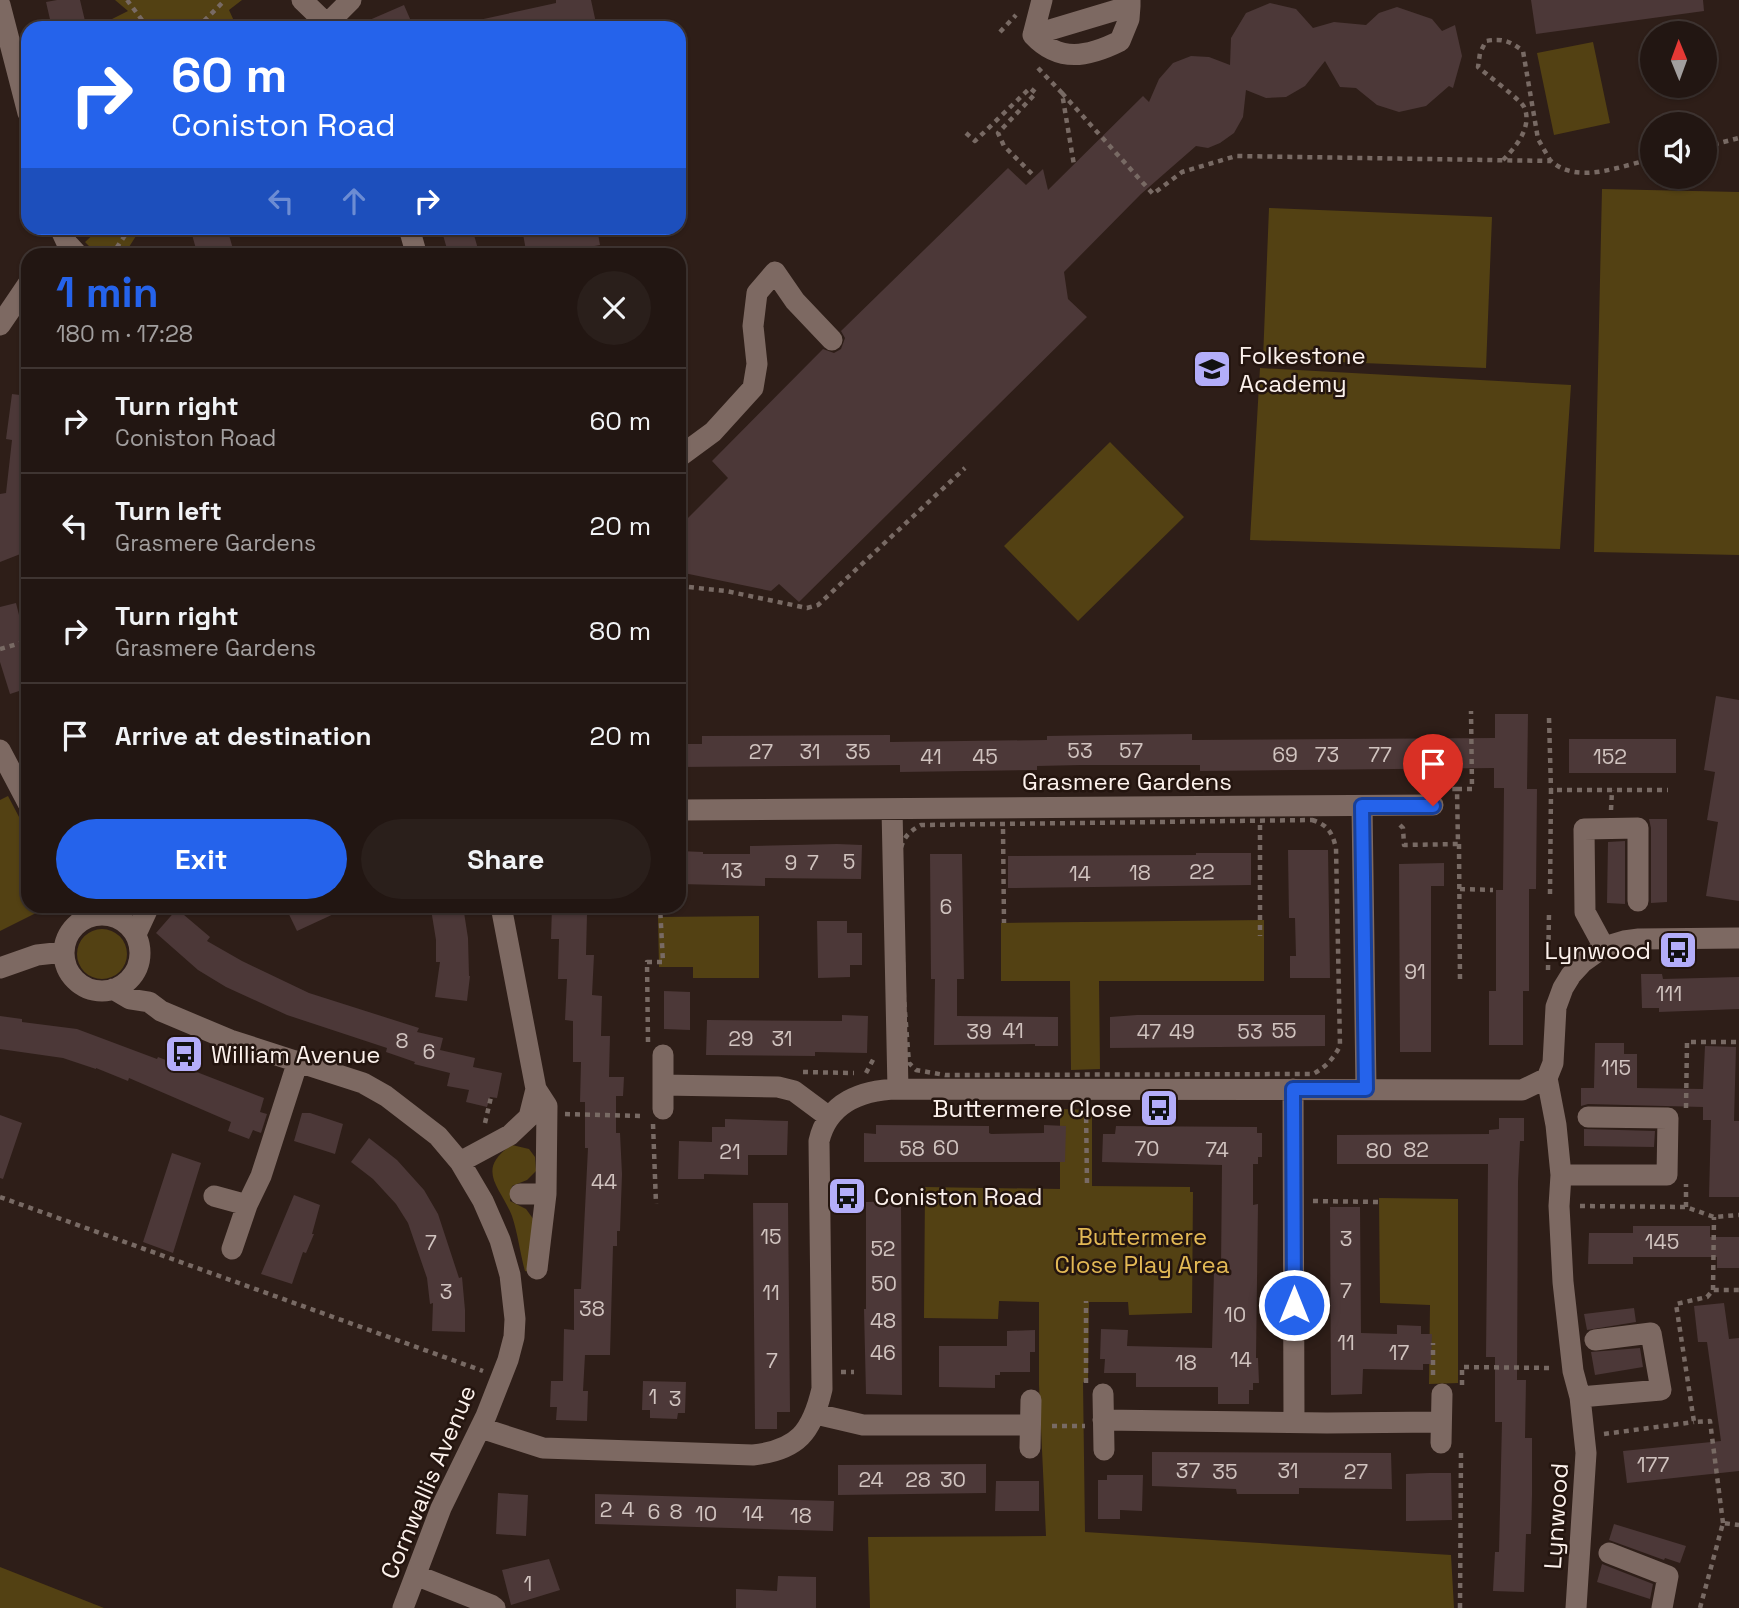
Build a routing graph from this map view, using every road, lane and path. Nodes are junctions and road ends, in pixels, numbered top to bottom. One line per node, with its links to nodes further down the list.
1 (127, 0): 8 (path)
2 (225, 0): 9 (path)
3 (302, 0): 10 (street)
4 (351, 0): 11 (street)
5 (1042, 0): 12 (street)
6 (1130, 3): 12 (street); 12 (street)
7 (0, 5): 14 (street)
8 (143, 21)
9 (204, 21)
10 (324, 21)
11 (333, 21)
12 (1033, 35)
13 (1035, 65): 15 (path)
14 (21, 86)
15 (1062, 93): 19 (path); 22 (path)
16 (966, 133): 23 (path)
17 (1739, 138): 18 (path)
18 (1717, 144)
19 (1503, 160): 20 (path); 20 (path)
20 (1551, 161): 21 (path)
21 (1640, 161)
22 (1074, 165)
23 (1035, 177)
24 (21, 294): 25 (street)
25 (0, 325)
26 (832, 340): 27 (street)
27 (686, 452)
28 (965, 468): 29 (path)
29 (686, 587)
30 (21, 642): 31 (path)
31 (0, 649)
32 (1471, 710): 35 (path)
33 (1549, 718): 37 (path)
34 (0, 750): 36 (street)
35 (1457, 789): 38 (path); 45 (path)
36 (21, 790)
37 (1551, 790)
38 (1438, 797): 39 (street, Grasmere Gardens)
39 (1362, 806): 42 (street, Grasmere Gardens); 80 (street)
40 (892, 809): 41 (street, Grasmere Gardens); 43 (street, Grasmere Gardens); 78 (street)
41 (686, 810)
42 (1260, 814): 43 (street, Grasmere Gardens); 43 (path); 57 (path); 74 (path)
43 (1003, 815): 55 (path); 74 (path)
44 (1395, 820): 45 (path)
45 (1458, 844): 46 (path)
46 (1460, 889): 47 (path); 66 (path)
47 (1493, 890)
48 (1638, 901): 59 (street)
49 (96, 913): 60 (street)
50 (100, 913): 56 (street)
51 (146, 913): 56 (street)
52 (503, 913): 77 (street)
53 (660, 913): 71 (path)
54 (1549, 913): 65 (path)
55 (1004, 923)
56 (136, 934): 61 (street)
57 (1260, 936)
58 (1739, 938): 59 (street, Lynwood)
59 (1604, 947): 75 (street, Lynwood)
60 (64, 952): 63 (street); 67 (street)
61 (138, 963): 67 (street); 68 (street)
62 (1556, 966): 64 (path)
63 (0, 968)
64 (1552, 974)
65 (1548, 979)
66 (1460, 982)
67 (113, 989): 68 (street)
68 (149, 1002): 72 (street)
69 (1739, 1042): 82 (path)
70 (877, 1048): 73 (path)
71 (656, 1052): 76 (street)
72 (298, 1061): 88 (street); 99 (street)
73 (797, 1072)
74 (1086, 1077): 78 (street); 79 (street); 91 (path)
75 (1547, 1078): 80 (street); 89 (street, Lynwood)
76 (663, 1085): 84 (street); 85 (street)
77 (536, 1089): 88 (street); 93 (street)
78 (898, 1089): 85 (street)
79 (1293, 1089): 80 (street); 119 (street)
80 (1366, 1089)
81 (491, 1097): 87 (path)
82 (1686, 1111)
83 (562, 1114): 84 (path)
84 (654, 1114): 98 (path)
85 (829, 1117): 118 (street)
86 (1588, 1117): 89 (street)
87 (485, 1123)
88 (460, 1162): 124 (street, Cornwallis Avenue)
89 (1561, 1175): 100 (street, Lynwood)
90 (1686, 1180): 101 (path)
91 (1087, 1185)
92 (520, 1194): 93 (street)
93 (546, 1194): 105 (street)
94 (214, 1196): 99 (street)
95 (0, 1197): 112 (path)
96 (1302, 1201): 97 (path)
97 (1379, 1202)
98 (656, 1204)
99 (247, 1205): 104 (street)
100 (1559, 1206): 101 (path); 113 (street, Lynwood)
101 (1686, 1207): 103 (path)
102 (1739, 1215): 103 (path)
103 (1714, 1217): 106 (path)
104 (232, 1249)
105 (537, 1269)
106 (1713, 1290): 107 (path); 121 (path)
107 (1739, 1290)
108 (1086, 1301): 115 (path)
109 (1595, 1340): 116 (street)
110 (1433, 1343): 114 (path)
111 (1550, 1360): 113 (path)
112 (478, 1369)
113 (1560, 1373): 114 (path); 116 (street, Lynwood)
114 (1444, 1389): 120 (street)
115 (1095, 1391): 122 (street)
116 (1580, 1397): 125 (street, Lynwood)
117 (1031, 1399): 123 (street)
118 (816, 1414): 123 (street); 124 (street)
119 (1294, 1422): 120 (street); 122 (street)
120 (1441, 1422): 126 (street)
121 (1694, 1422): 125 (path); 130 (path)
122 (1100, 1423): 123 (path); 128 (street)
123 (1039, 1425): 127 (street)
124 (481, 1428): 133 (street, Cornwallis Avenue)
125 (1584, 1436): 137 (street, Lynwood)
126 (1441, 1443)
127 (1030, 1448)
128 (1104, 1450)
129 (1461, 1452): 136 (path)
130 (1723, 1522): 131 (path); 139 (path)
131 (1739, 1525)
132 (1609, 1553): 138 (street)
133 (418, 1576): 134 (street, Cornwallis Avenue); 135 (street)
134 (404, 1608)
135 (495, 1608)
136 (1460, 1608)
137 (1576, 1608)
138 (1662, 1608)
139 (1700, 1608)

